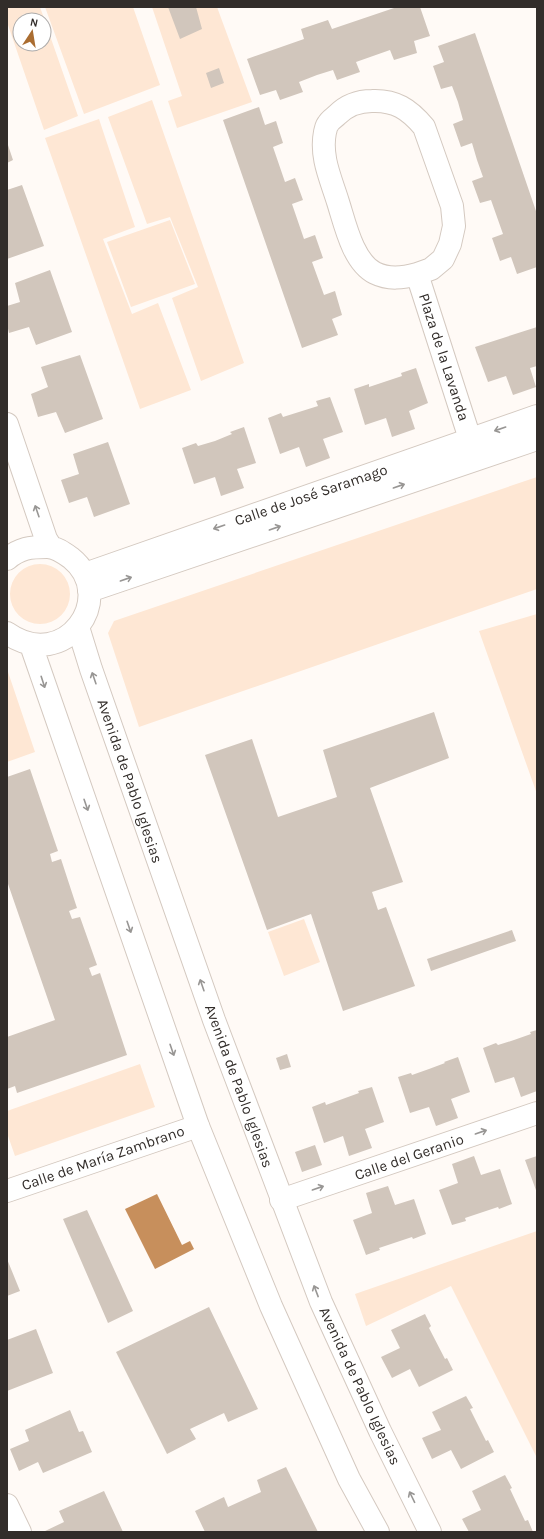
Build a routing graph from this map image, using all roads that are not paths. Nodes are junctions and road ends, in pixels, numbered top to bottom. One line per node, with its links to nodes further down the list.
1 (417, 274): 1 (street, Plaza de la Lavanda); 4 (street, Plaza de la Lavanda)
2 (537, 416): 4 (street, Calle de José Saramago, one-way to 4)
3 (7, 424): 6 (street, one-way to 3)
4 (470, 439): 8 (street, Calle de José Saramago, one-way to 8)
5 (537, 439): 8 (street, Calle de José Saramago, one-way to 5)
6 (51, 547): 7 (street); 8 (street)
7 (7, 560)
8 (87, 582): 9 (street)
9 (78, 627): 11 (street); 15 (street, Avenida de Pablo Iglesias, one-way to 9)
10 (7, 633): 11 (street)
11 (31, 645): 13 (street, one-way to 13)
12 (537, 1113): 15 (street, Calle del Geranio, one-way to 12)
13 (198, 1126): 14 (street, Calle de María Zambrano); 18 (street)
14 (7, 1191)
15 (281, 1200): 19 (street, Avenida de Pablo Iglesias, one-way to 15)
16 (7, 1504): 17 (street)
17 (20, 1532)
18 (378, 1532)
19 (430, 1532)

